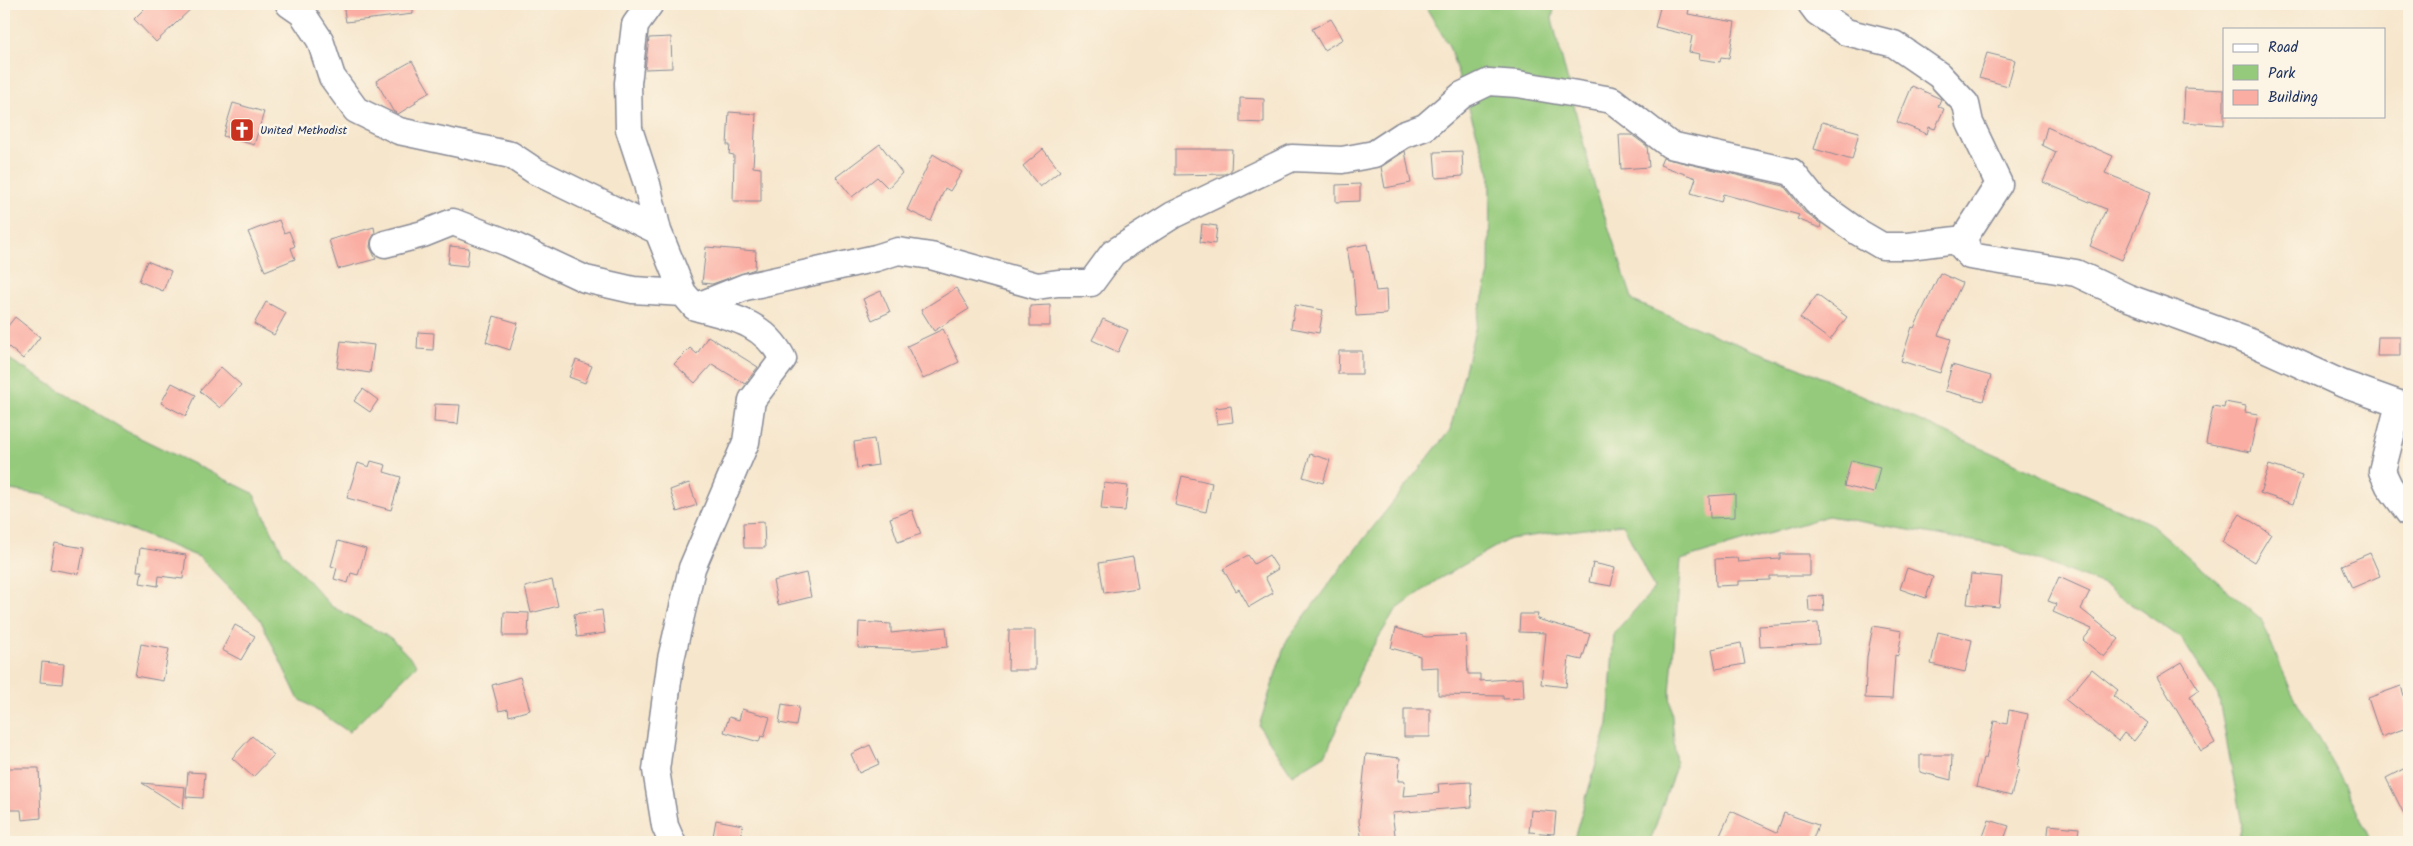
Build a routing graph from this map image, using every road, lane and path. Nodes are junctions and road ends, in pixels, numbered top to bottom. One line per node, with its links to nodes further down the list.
1 (289, 4): 4 (street)
2 (650, 4): 4 (street)
3 (1811, 4): 6 (street)
4 (658, 231): 7 (street)
5 (385, 244): 7 (street)
6 (1970, 256): 7 (street); 8 (street)
7 (689, 300): 10 (street)
8 (2404, 404): 9 (street)
9 (2409, 512)
10 (672, 842)

